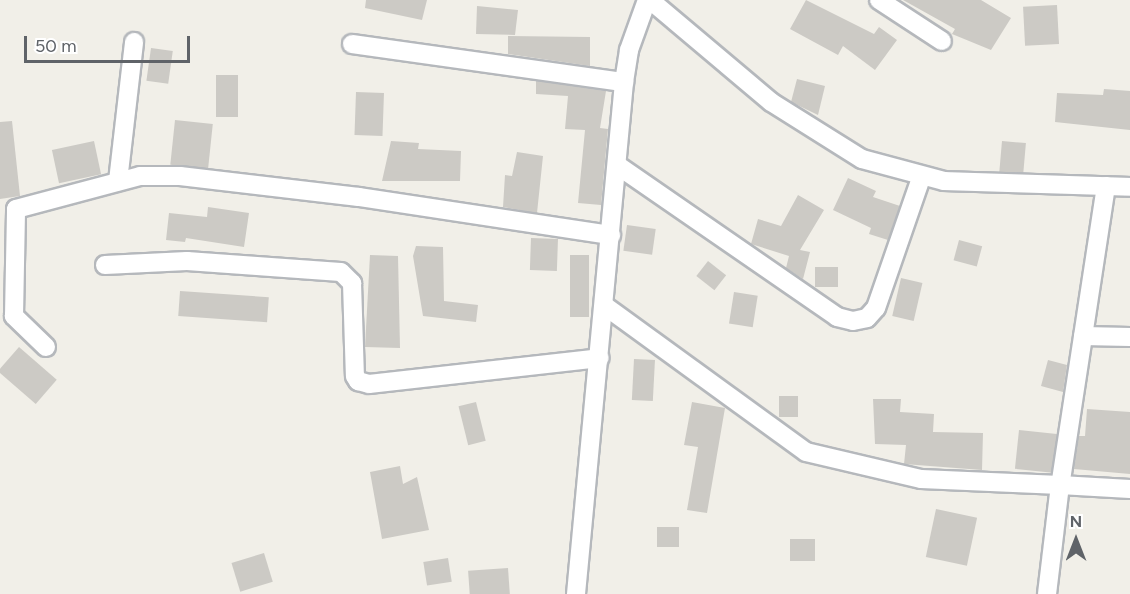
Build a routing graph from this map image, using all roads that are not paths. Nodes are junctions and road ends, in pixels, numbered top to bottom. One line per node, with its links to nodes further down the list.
1 (649, 0): 6 (street); 8 (street)
2 (879, 0): 3 (street)
3 (942, 41)
4 (134, 42): 9 (street)
5 (352, 44): 6 (street)
6 (624, 82): 7 (street)
7 (617, 165): 8 (street); 12 (street)
8 (921, 177): 10 (street)
9 (118, 181): 12 (street); 17 (street)
10 (1106, 186): 11 (street); 15 (street)
11 (1130, 187)
12 (611, 236): 14 (street)
13 (105, 265): 18 (street)
14 (605, 306): 18 (street); 19 (street)
15 (1083, 336): 16 (street); 19 (street)
16 (1130, 337)
17 (46, 347)
18 (600, 358): 21 (street)
19 (1060, 486): 20 (street); 22 (street)
20 (1130, 489)
21 (576, 594)
22 (1047, 594)

